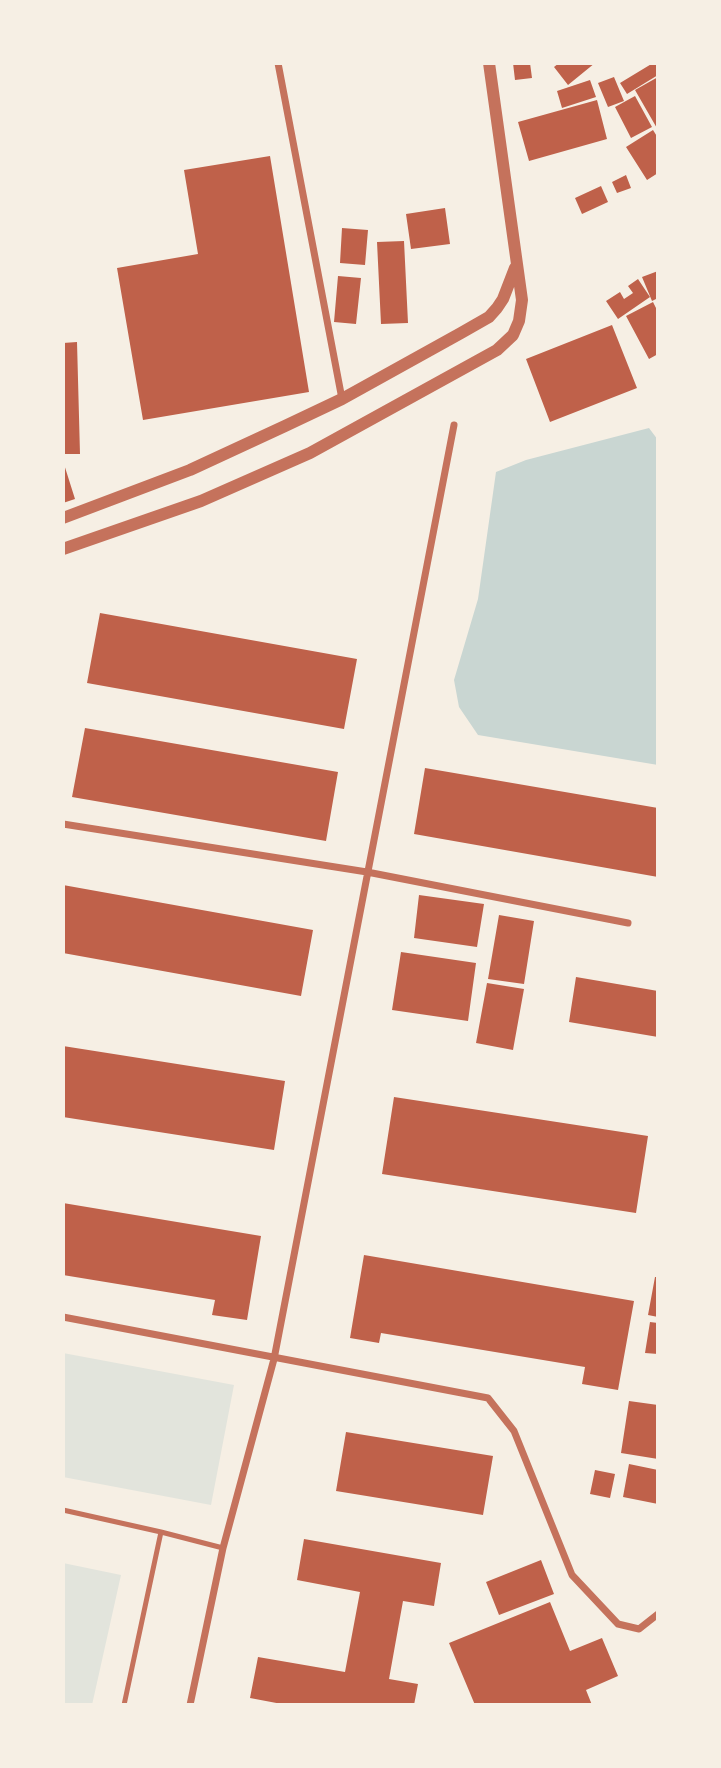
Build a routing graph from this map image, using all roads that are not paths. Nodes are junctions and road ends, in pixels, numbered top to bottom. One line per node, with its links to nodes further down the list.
1 (278, 63): 4 (street)
2 (489, 63): 3 (street)
3 (516, 265): 4 (street); 7 (street)
4 (342, 398): 6 (street)
5 (454, 425): 9 (street)
6 (63, 518)
7 (63, 550)
8 (63, 824): 9 (street)
9 (367, 872): 10 (street); 12 (street)
10 (628, 923)
11 (63, 1317): 12 (street)
12 (274, 1359): 15 (street); 16 (street)
13 (63, 1510): 14 (lane)
14 (160, 1532): 15 (lane); 17 (lane)
15 (223, 1548): 18 (street)
16 (658, 1614)
17 (124, 1705)
18 (190, 1705)

